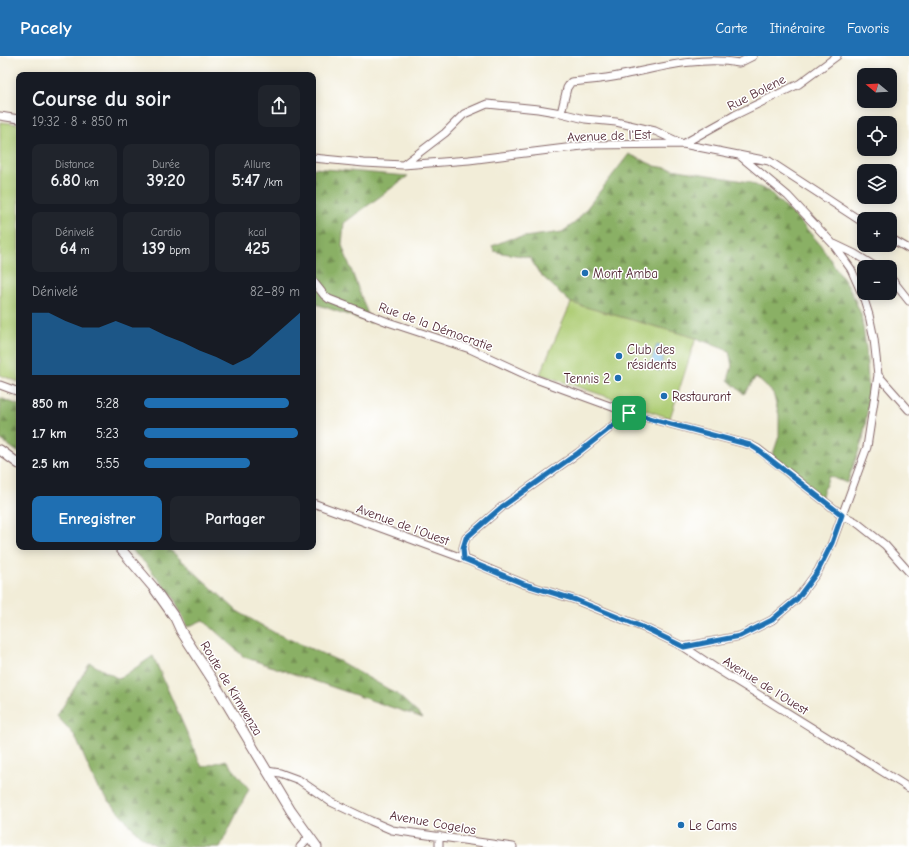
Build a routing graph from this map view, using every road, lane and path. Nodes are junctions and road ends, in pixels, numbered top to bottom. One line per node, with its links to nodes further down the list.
1 (753, 56): 3 (street)
2 (837, 56): 6 (street, Rue Bolene)
3 (561, 113): 6 (street); 9 (street)
4 (0, 116): 5 (street)
5 (16, 118)
6 (683, 144): 7 (street, Avenue de l'Est); 9 (street, Avenue de l'Est)
7 (739, 155): 10 (street, Avenue de l'Est); 12 (street)
8 (316, 158): 9 (street, Avenue de l'Est)
9 (403, 165)
10 (857, 218)
11 (897, 242): 13 (street)
12 (833, 244): 14 (street); 18 (street)
13 (909, 249)
14 (865, 260)
15 (316, 285): 22 (street, Rue de la Démocratie)
16 (897, 286): 17 (street)
17 (909, 301)
18 (878, 375): 21 (street); 26 (street)
19 (0, 385): 20 (street)
20 (16, 391)
21 (909, 410)
22 (629, 413): 26 (street, Rue de la Démocratie); 28 (street)
23 (0, 450): 24 (street)
24 (16, 462)
25 (316, 504): 28 (street, Avenue de l'Ouest)
26 (842, 515): 29 (street, Rue de la Démocratie); 30 (street)
27 (122, 550): 31 (street, Route de Kimwenza)
28 (464, 559): 30 (street, Avenue de l'Ouest)
29 (909, 572)
30 (684, 647): 32 (street, Avenue de l'Ouest)
31 (267, 771): 33 (street, Avenue Cogelos); 34 (street, Route de Kimwenza)
32 (909, 788)
33 (439, 836): 37 (street); 38 (street, Avenue Cogelos)
34 (309, 837): 35 (street); 36 (street, Route de Kimwenza)
35 (300, 847)
36 (317, 847)
37 (439, 847)
38 (512, 847)

